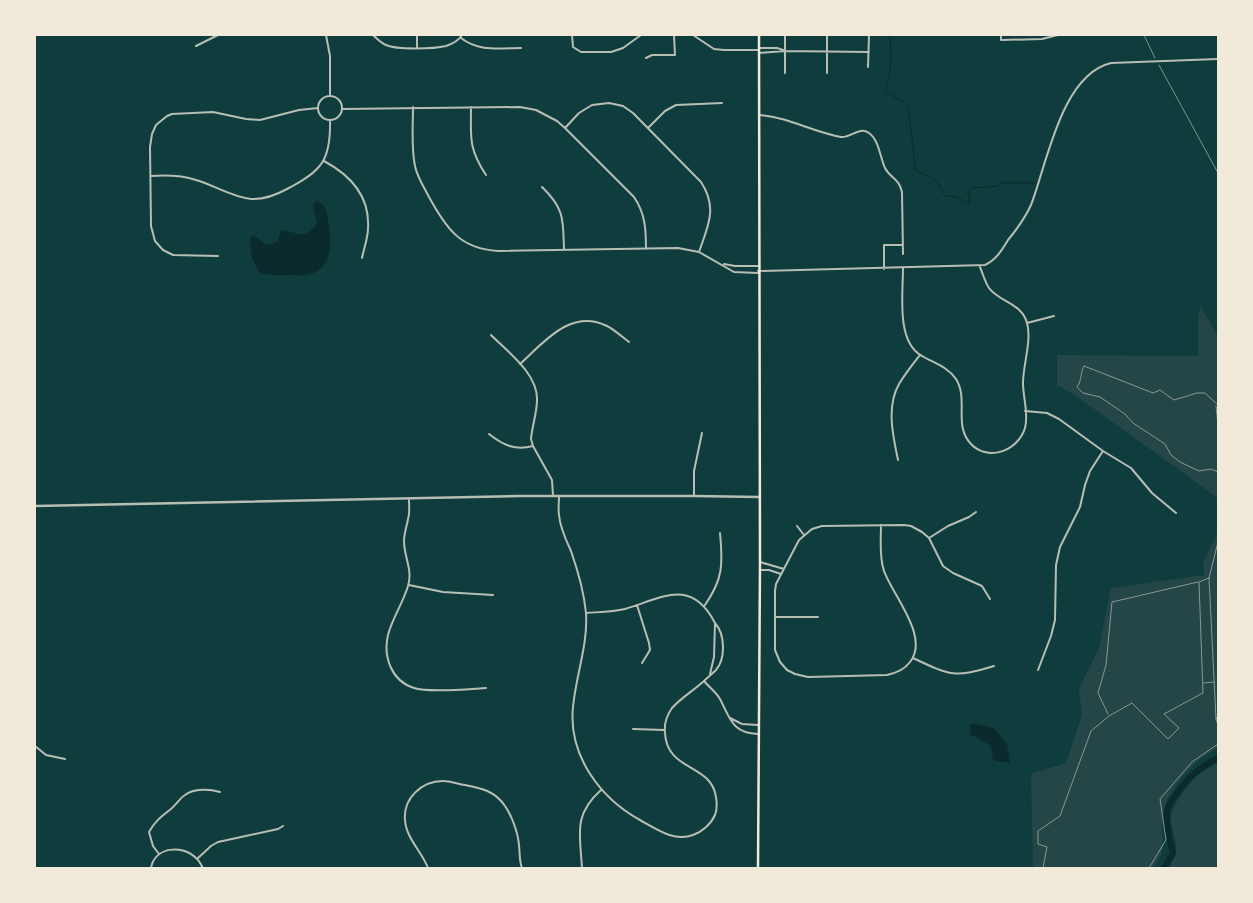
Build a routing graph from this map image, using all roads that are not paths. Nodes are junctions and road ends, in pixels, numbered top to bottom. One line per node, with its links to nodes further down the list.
1 (218, 35): 16 (street)
2 (326, 35): 28 (street)
3 (373, 35): 17 (street)
4 (417, 35): 17 (street)
5 (572, 35): 6 (street)
6 (641, 35)
7 (674, 35): 23 (street)
8 (693, 35): 19 (street)
9 (759, 35): 19 (main road)
10 (786, 35): 20 (street)
11 (827, 35): 21 (street)
12 (869, 35): 22 (street)
13 (1001, 35): 14 (street)
14 (1058, 35)
15 (462, 36): 17 (street); 18 (street)
16 (196, 46)
17 (417, 47)
18 (521, 48)
19 (759, 50): 20 (street); 34 (main road)
20 (785, 51): 21 (street); 26 (street)
21 (827, 52): 22 (street); 27 (street)
22 (868, 52): 25 (street)
23 (646, 58)
24 (1218, 59): 51 (street)
25 (868, 67)
26 (785, 73)
27 (827, 73)
28 (330, 96): 32 (street); 33 (street)
29 (722, 103): 37 (street)
30 (471, 106): 31 (street); 36 (street); 39 (street)
31 (413, 107): 33 (street); 44 (street)
32 (318, 108): 35 (street); 40 (street)
33 (342, 108): 35 (street)
34 (759, 115): 42 (street); 50 (main road)
35 (330, 120): 38 (street)
36 (565, 128): 37 (street); 43 (street)
37 (648, 128): 45 (street)
38 (324, 161): 40 (street); 48 (street)
39 (486, 175)
40 (150, 176): 47 (street)
41 (542, 187): 44 (street)
42 (902, 245): 46 (street); 53 (street)
43 (646, 248): 44 (street); 45 (street)
44 (564, 250)
45 (699, 252): 49 (street)
46 (903, 254)
47 (218, 256)
48 (362, 258)
49 (722, 264): 50 (street); 54 (street)
50 (758, 266): 54 (main road)
51 (980, 267): 52 (street); 56 (street)
52 (903, 268): 53 (street); 59 (street)
53 (884, 269): 54 (street)
54 (758, 272): 70 (main road)
55 (1054, 316): 56 (street)
56 (1027, 323): 61 (street)
57 (491, 335): 60 (street)
58 (629, 342): 60 (street)
59 (920, 355): 61 (street); 66 (street)
60 (520, 364): 64 (street)
61 (1025, 411): 65 (street)
62 (702, 433): 69 (street)
63 (489, 434): 64 (street)
64 (533, 446): 67 (street)
65 (1103, 451): 74 (street); 96 (street)
66 (898, 460)
67 (553, 496): 68 (street); 71 (street)
68 (559, 496): 69 (street); 89 (street)
69 (694, 496): 70 (street)
70 (759, 497): 80 (main road)
71 (409, 500): 72 (street); 84 (street)
72 (35, 506)
73 (976, 512): 79 (street)
74 (1176, 513)
75 (881, 525): 78 (street); 79 (street); 93 (street)
76 (797, 526): 78 (street)
77 (720, 533): 88 (street)
78 (804, 535): 81 (street)
79 (929, 538): 86 (street)
80 (760, 562): 81 (street); 82 (main road)
81 (784, 569): 83 (street)
82 (760, 570): 83 (street); 101 (main road)
83 (781, 574): 90 (street)
84 (409, 585): 85 (street); 99 (street)
85 (493, 595)
86 (990, 599)
87 (637, 605): 88 (street); 89 (street); 94 (street)
88 (705, 605): 92 (street)
89 (586, 612): 107 (street)
90 (775, 617): 91 (street); 93 (street)
91 (818, 617)
92 (715, 623): 97 (street); 97 (street)
93 (913, 658): 95 (street)
94 (642, 663)
95 (994, 666)
96 (1038, 670)
97 (710, 674): 98 (street)
98 (704, 681): 100 (street); 103 (street)
99 (486, 688)
100 (730, 718): 101 (street); 104 (street)
101 (758, 725): 104 (main road)
102 (633, 729): 103 (street)
103 (664, 730): 107 (street)
104 (758, 734): 117 (main road)
105 (35, 746): 106 (street)
106 (65, 759)
107 (601, 790): 116 (street)
108 (220, 792): 110 (street)
109 (283, 826): 111 (street)
110 (159, 854): 111 (street); 112 (street)
111 (197, 859): 113 (street)
112 (151, 868)
113 (203, 868)
114 (428, 868): 115 (street)
115 (522, 868)
116 (582, 868)
117 (758, 868)

